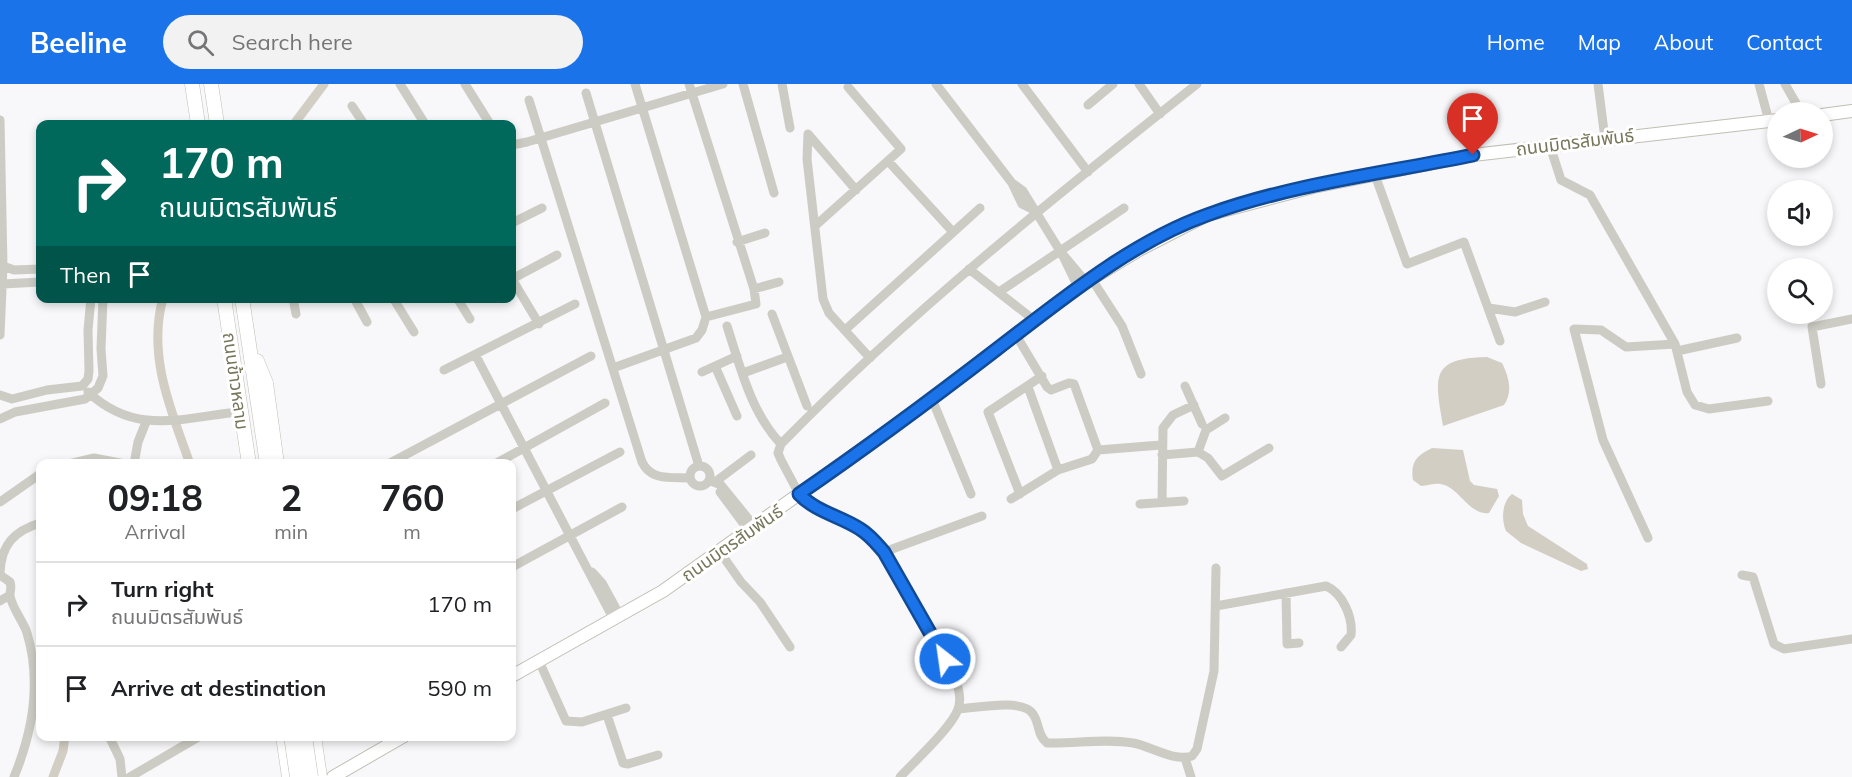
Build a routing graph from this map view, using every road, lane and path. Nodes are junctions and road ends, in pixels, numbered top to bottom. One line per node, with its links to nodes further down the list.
1 (192, 84): 30 (main road)
2 (211, 84): 31 (main road)
3 (400, 84): 33 (street)
4 (465, 84): 34 (street)
5 (635, 84): 25 (street)
6 (723, 84): 18 (street)
7 (743, 84): 47 (street)
8 (782, 84): 37 (street)
9 (936, 84): 51 (street)
10 (1022, 84): 43 (street)
11 (1113, 84): 22 (street)
12 (1197, 84): 27 (street)
13 (1598, 84): 39 (street)
14 (1759, 84): 23 (street)
15 (1785, 84): 21 (street)
16 (1140, 85): 27 (street)
17 (848, 87): 42 (street)
18 (690, 89): 25 (street); 56 (street)
19 (586, 93): 35 (street)
20 (529, 100): 38 (street)
21 (1795, 102)
22 (1088, 105)
23 (1767, 105)
24 (352, 106): 32 (street)
25 (643, 108): 35 (street); 83 (street)
26 (1852, 111): 28 (street)
27 (1162, 112): 43 (street)
28 (1833, 114)
29 (0, 120): 45 (street)
30 (197, 120)
31 (216, 120)
32 (361, 120)
33 (422, 120)
34 (488, 120)
35 (595, 122): 38 (street); 99 (street)
36 (1767, 122): 39 (street, ถนนมิตรสัมพันธ์)
37 (790, 128)
38 (542, 138): 40 (street); 106 (street)
39 (1605, 139): 41 (street, ถนนมิตรสัมพันธ์)
40 (516, 144)
41 (1550, 146): 44 (street, ถนนมิตรสัมพันธ์); 98 (street)
42 (888, 161): 46 (street); 54 (street)
43 (1088, 172): 51 (street)
44 (1375, 175): 65 (street, ถนนมิตรสัมพันธ์); 80 (street)
45 (1, 185): 59 (street)
46 (856, 190): 53 (street); 53 (street)
47 (774, 193)
48 (542, 208): 52 (street)
49 (980, 208): 54 (street)
50 (1124, 208): 57 (street)
51 (1034, 211): 57 (street); 61 (street)
52 (516, 221)
53 (815, 226): 90 (street)
54 (953, 232): 90 (street)
55 (765, 233): 56 (street)
56 (737, 242): 68 (street)
57 (1061, 253): 65 (street); 69 (street)
58 (557, 255): 62 (street)
59 (3, 266): 60 (street); 66 (street)
60 (36, 269)
61 (969, 269): 69 (street); 104 (street)
62 (516, 277)
63 (36, 282): 66 (street)
64 (779, 282): 68 (street)
65 (1085, 282): 86 (street, ถนนมิตรสัมพันธ์); 110 (street)
66 (3, 284): 92 (street)
67 (516, 286): 88 (street)
68 (754, 289): 83 (street)
69 (999, 292): 86 (street)
70 (1545, 302): 80 (street)
71 (91, 303): 113 (street)
72 (103, 303): 117 (street)
73 (225, 303): 97 (main road, ถนนข้าวหลาม)
74 (243, 303): 95 (main road, ถนนข้าวหลาม)
75 (294, 303): 81 (street)
76 (357, 303): 87 (street)
77 (396, 303): 91 (street)
78 (460, 303): 85 (street)
79 (575, 304): 88 (street)
80 (1489, 308): 96 (street)
81 (296, 314)
82 (772, 314): 103 (street)
83 (706, 317): 99 (street)
84 (1852, 319): 112 (street)
85 (470, 320)
86 (1034, 320): 93 (street, ถนนมิตรสัมพันธ์)
87 (367, 322)
88 (539, 324): 100 (street)
89 (727, 326): 102 (street)
90 (845, 330): 104 (street)
91 (414, 332)
92 (0, 335)
93 (1016, 335): 111 (street); 119 (street, ถนนมิตรสัมพันธ์)
94 (1737, 338): 98 (street)
95 (249, 340): 143 (main road, ถนนข้าวหลาม); 144 (main road)
96 (1500, 341)
97 (231, 345): 126 (main road); 142 (main road, ถนนข้าวหลาม)
98 (1676, 347): 120 (street); 167 (street)
99 (665, 351): 106 (street); 147 (street)
100 (476, 356): 107 (street); 122 (street)
101 (591, 356): 122 (street)
102 (737, 356): 105 (street); 109 (street)
103 (787, 357): 109 (street); 124 (street)
104 (870, 358): 132 (street)
105 (715, 366): 108 (street); 127 (street)
106 (613, 368): 150 (street)
107 (444, 370)
108 (702, 372)
109 (743, 373): 132 (street)
110 (1141, 374)
111 (1042, 376): 115 (street); 135 (street)
112 (1821, 384)
113 (82, 386): 117 (street); 118 (street)
114 (1185, 386): 123 (street)
115 (1028, 387): 148 (street); 155 (street)
116 (0, 394): 118 (street)
117 (91, 395): 125 (street); 130 (street)
118 (12, 399): 125 (street)
119 (932, 399): 153 (street, ถนนมิตรสัมพันธ์); 154 (street)
120 (1768, 401)
121 (605, 403): 133 (street)
122 (502, 405): 133 (street); 145 (street)
123 (1194, 405): 131 (street); 136 (street)
124 (807, 406)
125 (15, 412): 129 (street)
126 (236, 412): 130 (street); 141 (main road)
127 (737, 416)
128 (1225, 417): 138 (street)
129 (0, 419)
130 (146, 422): 140 (street)
131 (1202, 424)
132 (781, 444): 153 (street)
133 (525, 448): 146 (street); 152 (street)
134 (1269, 448): 138 (street)
135 (1098, 450): 136 (street); 148 (street)
136 (1161, 450): 138 (street); 159 (street)
137 (620, 452): 152 (street)
138 (1198, 452)
139 (751, 455): 151 (street)
140 (135, 459)
141 (242, 459)
142 (248, 459)
143 (266, 459)
144 (276, 459)
145 (398, 459)
146 (504, 459)
147 (699, 466): 150 (street); 151 (street)
148 (1058, 471): 155 (street)
149 (36, 477): 158 (street)
150 (689, 477): 151 (street)
151 (712, 481): 165 (street)
152 (547, 490): 161 (street); 166 (street)
153 (799, 494): 165 (street, ถนนมิตรสัมพันธ์); 169 (street)
154 (971, 494)
155 (1020, 494): 156 (street)
156 (1011, 499)
157 (1184, 501): 159 (street)
158 (0, 502)
159 (1162, 502): 160 (street)
160 (1140, 504)
161 (516, 507)
162 (622, 507): 166 (street)
163 (982, 516): 169 (street)
164 (36, 525): 172 (street)
165 (752, 529): 168 (street, ถนนมิตรสัมพันธ์)
166 (571, 534): 170 (street); 178 (street)
167 (1648, 538)
168 (720, 552): 178 (street, ถนนมิตรสัมพันธ์); 182 (street)
169 (884, 552): 186 (street)
170 (516, 565)
171 (1216, 568): 177 (street)
172 (0, 574): 175 (street)
173 (1742, 575): 179 (street)
174 (1286, 593): 177 (street); 180 (street); 181 (street)
175 (10, 595): 176 (street); 199 (street)
176 (0, 601)
177 (1216, 606): 198 (street)
178 (617, 618): 183 (street, ถนนมิตรสัมพันธ์)
179 (1852, 639)
180 (1299, 643)
181 (1341, 646)
182 (790, 647)
183 (539, 661): 184 (street, ถนนมิตรสัมพันธ์); 187 (street)
184 (516, 674)
185 (626, 708): 187 (street)
186 (958, 709): 198 (street); 207 (street)
187 (607, 715): 197 (street)
188 (111, 741): 200 (street)
189 (191, 741): 201 (street)
190 (285, 741): 202 (main road)
191 (287, 741): 194 (main road)
192 (292, 741): 203 (main road, bridge)
193 (306, 741): 204 (main road, bridge)
194 (312, 741)
195 (315, 741): 205 (main road)
196 (395, 741): 206 (street)
197 (658, 755)
198 (1185, 758): 208 (street)
199 (14, 777)
200 (122, 777)
201 (130, 777)
202 (289, 777)
203 (297, 777)
204 (311, 777)
205 (320, 777)
206 (333, 777)
207 (900, 777)
208 (1191, 777)

